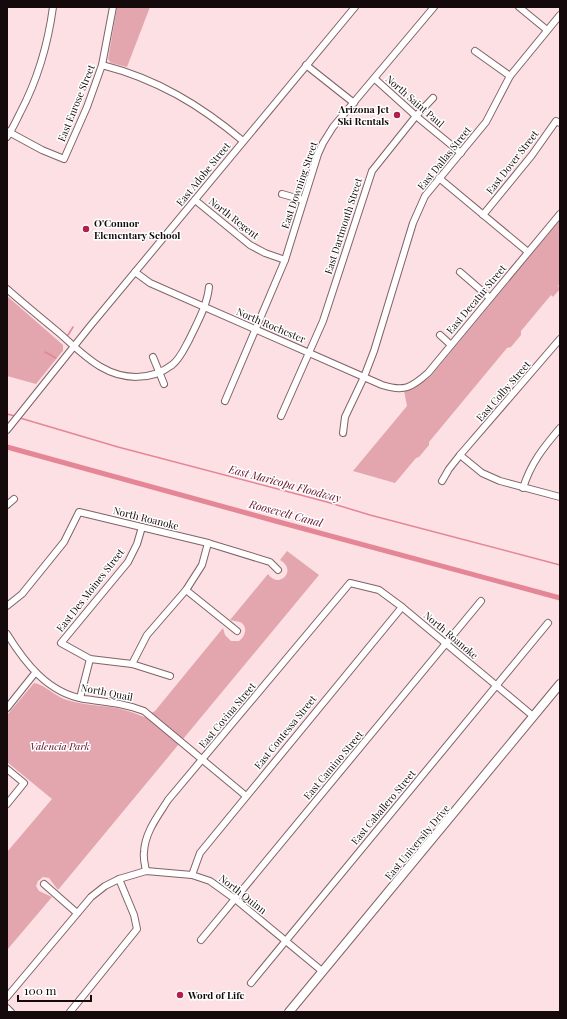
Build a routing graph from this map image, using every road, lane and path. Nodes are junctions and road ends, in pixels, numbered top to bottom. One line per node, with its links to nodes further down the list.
1 (53, 7): 17 (street)
2 (113, 7): 9 (street, East Enrose Street)
3 (355, 7): 10 (street, East Adobe Street)
4 (434, 7): 12 (street, East Downing Street)
5 (519, 7): 7 (street)
6 (560, 15): 7 (street, East Dallas Street)
7 (547, 30): 11 (street, East Dallas Street)
8 (474, 51): 11 (street)
9 (102, 65): 17 (street, East Enrose Street); 18 (street)
10 (306, 65): 14 (street); 18 (street, East Adobe Street)
11 (510, 76): 19 (street, East Dallas Street)
12 (375, 79): 14 (street, East Downing Street); 15 (street, North Saint Paul)
13 (433, 98): 15 (street, East Dartmouth Street)
14 (354, 103): 23 (street, East Downing Street)
15 (416, 116): 19 (street, North Saint Paul); 39 (street, East Dartmouth Street)
16 (558, 122): 25 (street, East Dover Street)
17 (8, 134)
18 (243, 141): 22 (street, East Adobe Street)
19 (461, 153): 20 (street, East Dallas Street)
20 (439, 178): 25 (street); 42 (street, East Dallas Street)
21 (282, 194): 23 (street)
22 (195, 200): 27 (street, North Regent); 28 (street, East Adobe Street)
23 (303, 200): 27 (street, East Downing Street)
24 (560, 214): 26 (street, East Decatur Street)
25 (483, 215): 26 (street)
26 (528, 252): 32 (street, East Decatur Street)
27 (285, 260): 34 (street, East Downing Street)
28 (135, 272): 33 (street, North Rochester); 38 (street, East Adobe Street)
29 (460, 272): 32 (street)
30 (209, 287): 33 (street)
31 (7, 289): 38 (street)
32 (490, 298): 37 (street, East Decatur Street)
33 (204, 307): 34 (street, North Rochester); 41 (street)
34 (256, 330): 39 (street, North Rochester); 45 (street, East Downing Street)
35 (440, 335): 37 (street)
36 (560, 339): 50 (street, East Colby Street)
37 (451, 345): 44 (street, East Decatur Street)
38 (74, 346): 41 (street); 47 (street, East Adobe Street)
39 (309, 353): 42 (street, North Rochester); 46 (street, East Dartmouth Street)
40 (153, 357): 41 (street)
41 (160, 372): 43 (street)
42 (364, 377): 44 (street, North Rochester); 49 (street, East Dallas Street)
43 (164, 384)
44 (402, 388)
45 (225, 401)
46 (281, 416)
47 (9, 427)
48 (560, 428): 52 (street)
49 (343, 433)
50 (460, 455): 51 (street, East Colby Street); 52 (street)
51 (442, 482)
52 (523, 488): 53 (street)
53 (560, 497)
54 (14, 500): 55 (street)
55 (7, 505)
56 (142, 526): 57 (street, North Roanoke); 62 (street, North Roanoke); 68 (street, East Des Moines Street)
57 (208, 543): 58 (street, North Roanoke); 60 (street)
58 (278, 570)
59 (350, 583): 63 (street, North Roanoke); 77 (street, East Covina Street)
60 (186, 590): 65 (street); 69 (street)
61 (481, 601): 67 (street, East Camino Street)
62 (7, 606)
63 (402, 607): 67 (street, North Roanoke); 79 (street, East Contessa Street)
64 (548, 623): 73 (street, East Caballero Street)
65 (237, 631)
66 (7, 634): 70 (street, North Quail)
67 (446, 643): 73 (street, North Roanoke); 85 (street, East Camino Street)
68 (90, 659): 69 (street); 74 (street)
69 (132, 664): 71 (street)
70 (35, 673): 74 (street, North Quail); 75 (street)
71 (170, 676)
72 (560, 684): 76 (main road, East University Drive)
73 (496, 686): 76 (street, North Roanoke); 88 (street, East Caballero Street)
74 (80, 698): 77 (street, North Quail)
75 (8, 703)
76 (533, 716): 89 (main road, East University Drive)
77 (202, 760): 79 (street, North Quail); 81 (street, East Covina Street)
78 (7, 769): 80 (street)
79 (246, 796): 82 (street, East Contessa Street)
80 (7, 804)
81 (146, 871): 82 (street, North Quinn); 83 (street, North Quinn)
82 (192, 875): 85 (street, North Quinn)
83 (119, 879): 86 (street); 94 (street)
84 (44, 884): 86 (street)
85 (235, 899): 87 (street, East Camino Street); 88 (street, North Quinn)
86 (78, 913): 91 (street)
87 (201, 940)
88 (286, 941): 89 (street, North Quinn); 90 (street, East Caballero Street)
89 (322, 971): 95 (main road, East University Drive)
90 (251, 983)
91 (7, 998)
92 (7, 1008): 93 (street)
93 (11, 1012)
94 (70, 1012)
95 (289, 1012)

